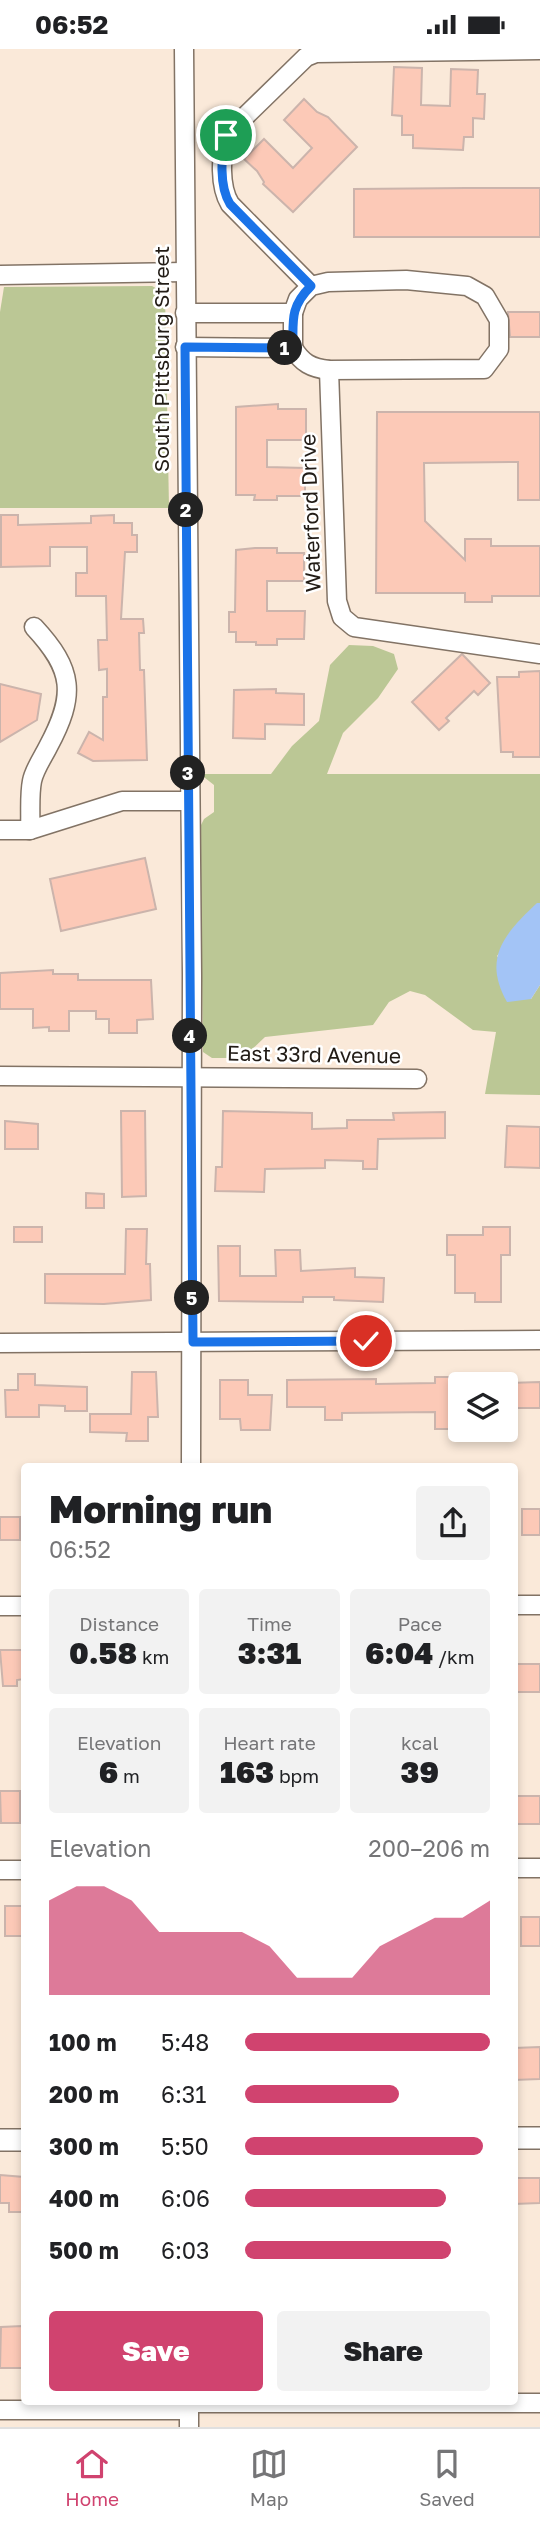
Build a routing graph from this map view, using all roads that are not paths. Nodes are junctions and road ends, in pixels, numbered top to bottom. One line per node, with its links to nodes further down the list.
1 (184, 49): 3 (street, South Pittsburg Street)
2 (540, 50): 5 (street)
3 (184, 272): 4 (street); 6 (street, South Pittsburg Street)
4 (0, 275)
5 (311, 286): 7 (street); 10 (street)
6 (185, 313): 7 (street); 8 (street, South Pittsburg Street)
7 (293, 313): 9 (street)
8 (185, 347): 9 (street); 13 (street, South Pittsburg Street)
9 (293, 348): 10 (street)
10 (330, 370): 12 (street, Waterford Drive)
11 (34, 627): 15 (street)
12 (540, 654)
13 (188, 801): 15 (street); 17 (street, South Pittsburg Street)
14 (0, 829): 15 (street)
15 (30, 829)
16 (0, 1076): 17 (street, East 33rd Avenue)
17 (190, 1076): 18 (street, East 33rd Avenue); 20 (street, South Pittsburg Street)
18 (416, 1079)
19 (540, 1340): 20 (street)
20 (193, 1342): 21 (street); 22 (street, South Pittsburg Street)
21 (0, 1343)
22 (191, 1463)
23 (518, 1605): 24 (street)
24 (540, 1605)
25 (0, 1606): 26 (street)
26 (21, 1606)
27 (518, 1868): 28 (street)
28 (540, 1868)
29 (0, 1870): 30 (street)
30 (21, 1870)
31 (518, 2138): 32 (street)
32 (540, 2138)
33 (0, 2140): 34 (street)
34 (21, 2140)
35 (518, 2403): 36 (street)
36 (540, 2403)
37 (440, 2405): 39 (street)
38 (0, 2410): 39 (street)
39 (189, 2410)

